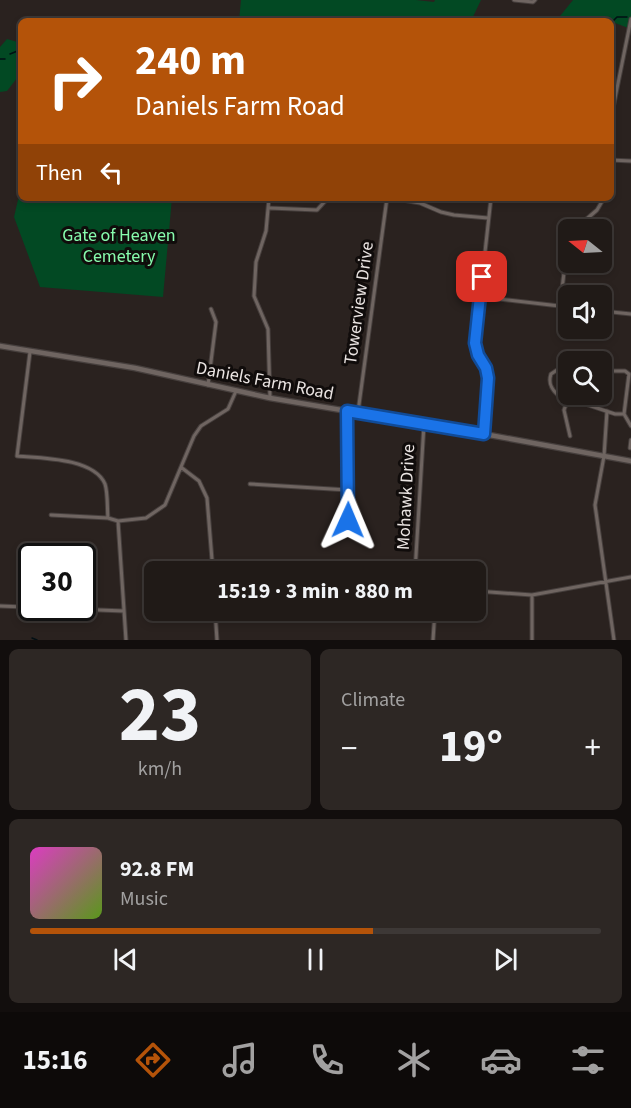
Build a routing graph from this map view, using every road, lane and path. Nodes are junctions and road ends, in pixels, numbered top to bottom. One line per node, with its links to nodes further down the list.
1 (514, 0): 2 (street)
2 (535, 0)
3 (631, 19): 4 (street)
4 (614, 103)
5 (614, 160): 6 (street)
6 (631, 161)
7 (269, 201): 13 (street)
8 (325, 201): 13 (street)
9 (389, 201): 33 (street, Towerview Drive)
10 (408, 201): 14 (street)
11 (490, 201): 14 (street)
12 (602, 201): 15 (street)
13 (269, 208): 28 (street)
14 (488, 218): 16 (street)
15 (587, 219)
16 (481, 297): 17 (street); 37 (street)
17 (558, 306)
18 (211, 309): 25 (street)
19 (612, 312): 20 (street)
20 (631, 314)
21 (0, 346): 22 (main road, Daniels Farm Road)
22 (30, 350): 25 (main road, Daniels Farm Road); 47 (street)
23 (558, 370): 27 (street)
24 (612, 371): 34 (street)
25 (208, 385): 26 (main road, Daniels Farm Road)
26 (236, 391): 28 (main road, Daniels Farm Road); 43 (street)
27 (558, 395)
28 (270, 398): 31 (main road, Daniels Farm Road)
29 (566, 405): 38 (street)
30 (587, 405): 32 (street)
31 (347, 411): 33 (main road, Daniels Farm Road); 45 (street)
32 (606, 411): 34 (street); 41 (street)
33 (358, 412): 35 (main road, Daniels Farm Road)
34 (624, 414): 36 (street)
35 (424, 424): 37 (main road, Daniels Farm Road); 51 (street, Mohawk Drive)
36 (631, 426)
37 (484, 434): 41 (main road, Daniels Farm Road)
38 (570, 436)
39 (631, 440): 40 (street)
40 (630, 448)
41 (604, 456): 42 (main road, Daniels Farm Road); 53 (street)
42 (631, 461)
43 (182, 468): 49 (street); 50 (street)
44 (250, 484): 45 (street)
45 (348, 490): 48 (street)
46 (51, 514): 47 (street)
47 (108, 518): 49 (street)
48 (348, 520)
49 (118, 521): 57 (street)
50 (212, 561)
51 (416, 561)
52 (631, 577): 53 (street)
53 (604, 581): 55 (street); 64 (street)
54 (486, 592): 55 (street)
55 (532, 595): 63 (street)
56 (0, 606): 57 (street)
57 (124, 611): 60 (street)
58 (216, 621): 61 (street)
59 (434, 621): 62 (street)
60 (126, 640)
61 (217, 640)
62 (433, 640)
63 (532, 640)
64 (614, 640)

